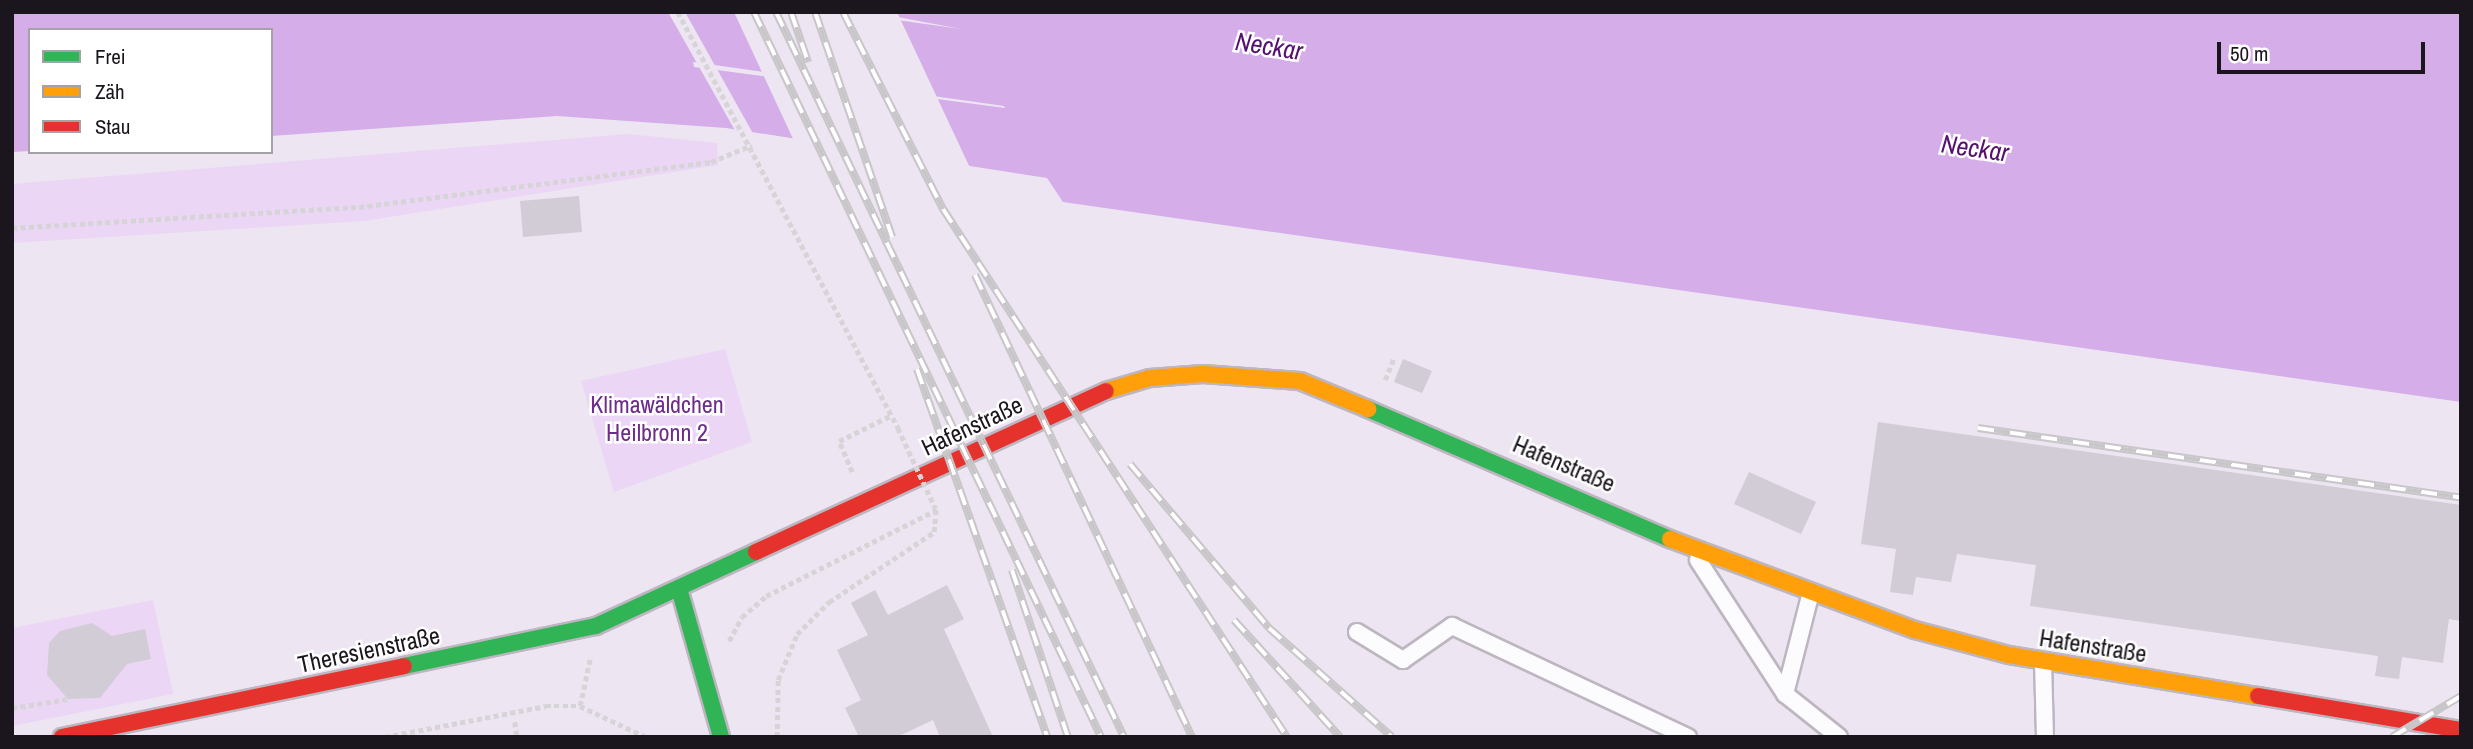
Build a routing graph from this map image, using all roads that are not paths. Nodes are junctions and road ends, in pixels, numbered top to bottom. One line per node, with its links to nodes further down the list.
1 (1691, 549): 2 (main road, Hafenstraße); 3 (main road, Hafenstraße); 6 (lane)
2 (680, 592): 8 (main road, Theresienstraße); 9 (main road)
3 (1810, 596): 5 (main road, Hafenstraße); 6 (lane)
4 (1357, 632): 10 (lane)
5 (2043, 661): 7 (main road, Hafenstraße); 12 (lane)
6 (1785, 694): 11 (lane)
7 (2461, 730)
8 (62, 737)
9 (721, 737)
10 (1688, 737)
11 (1839, 737)
12 (2045, 737)

